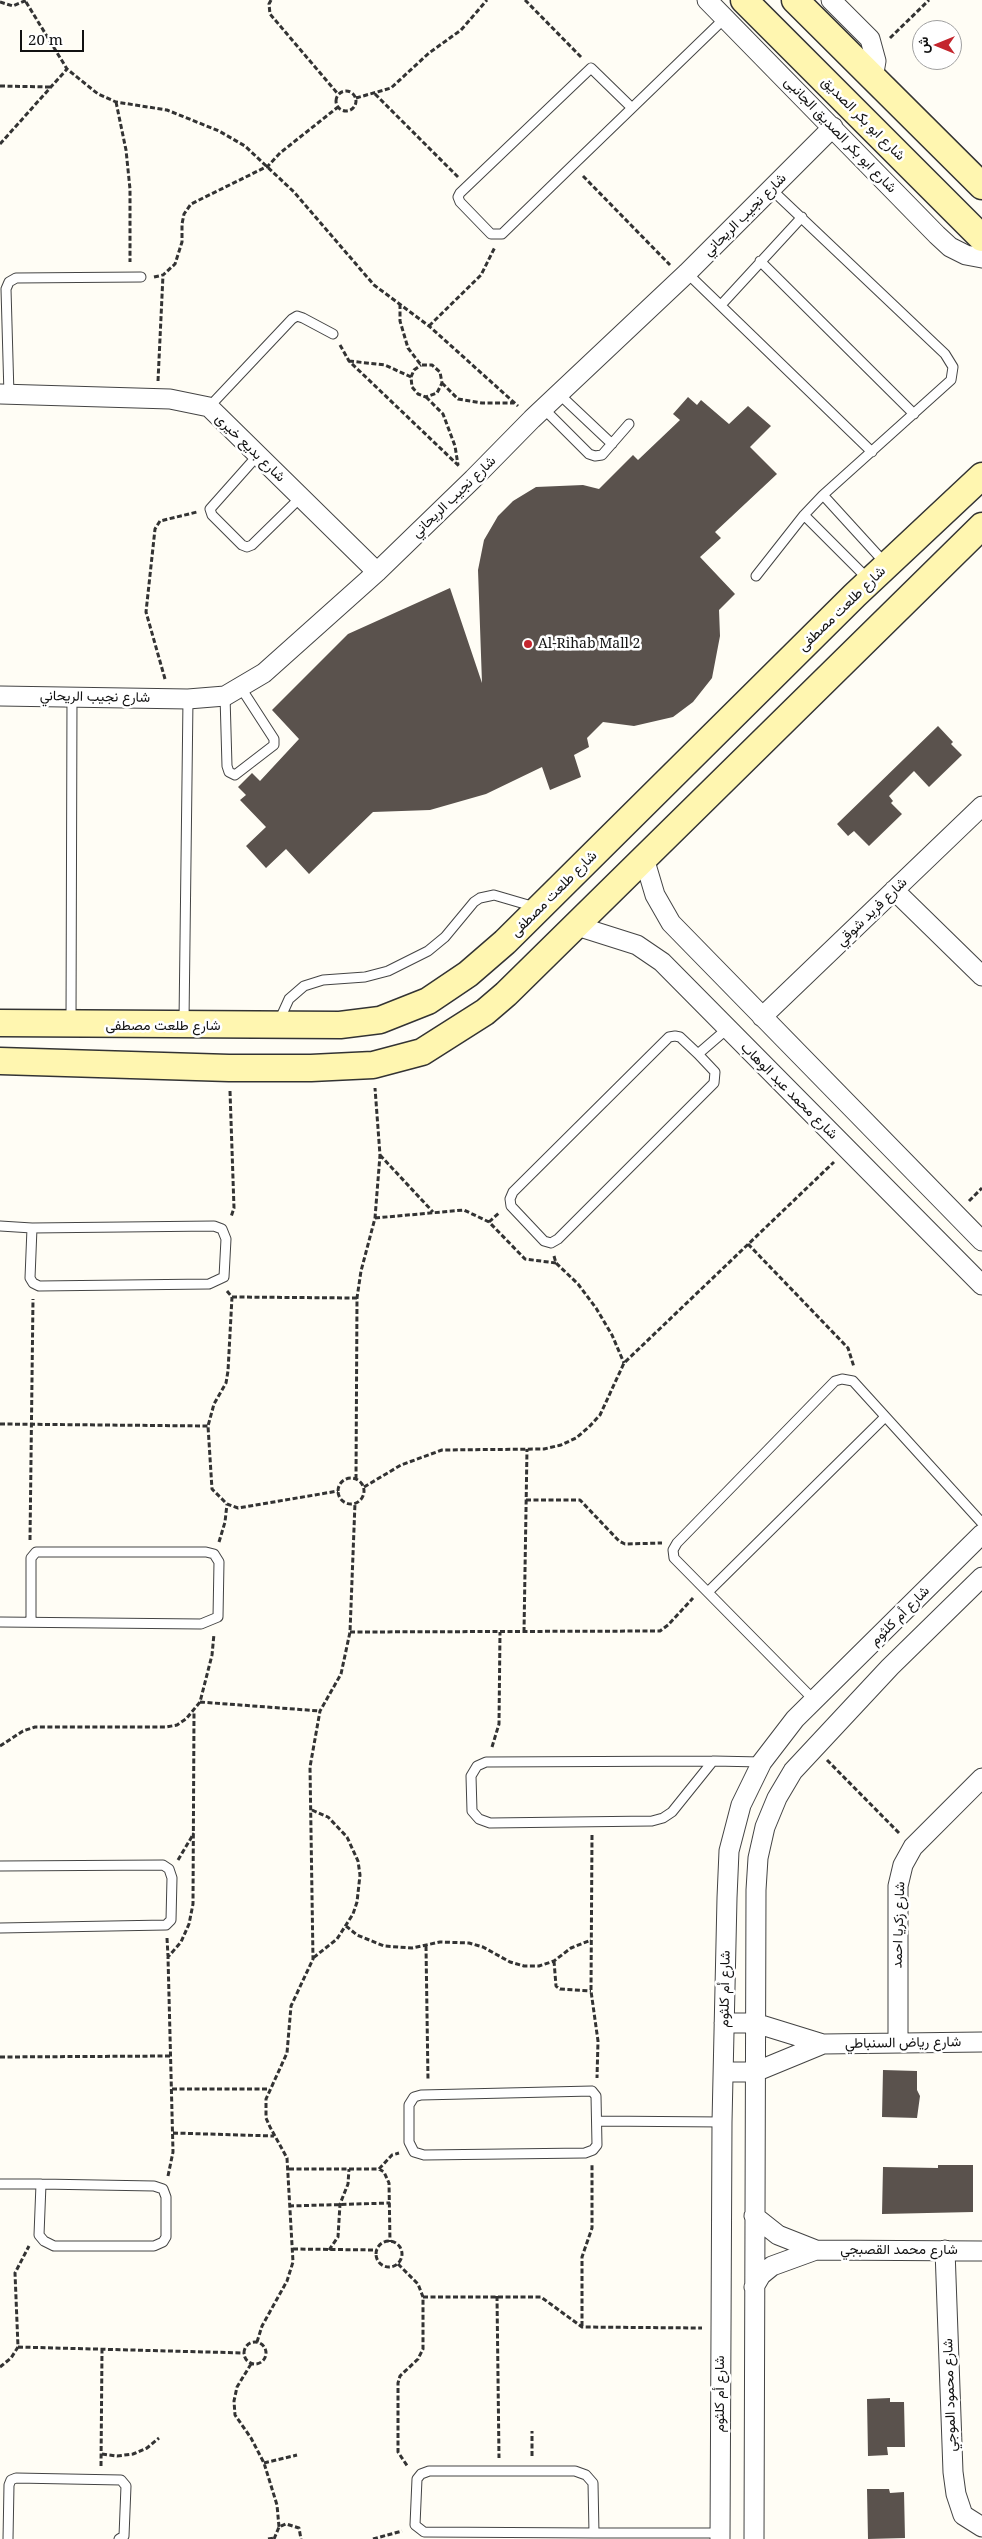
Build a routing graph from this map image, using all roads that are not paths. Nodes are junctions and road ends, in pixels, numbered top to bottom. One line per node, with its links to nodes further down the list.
1 (707, 0): 5 (street, شارع ابو بكر الصديق الجانبى)
2 (744, 0): 12 (street, شارع ابو بكر الصديق)
3 (795, 0): 6 (street)
4 (831, 0): 6 (street)
5 (725, 18): 7 (lane); 8 (street, شارع ابو بكر الصديق الجانبى)
6 (874, 66): 9 (street)
7 (632, 108): 7 (lane)
8 (833, 127): 10 (street, شارع نجيب الريحاني); 13 (street, شارع ابو بكر الصديق الجانبى)
9 (982, 186)
10 (771, 189): 11 (lane); 15 (street, شارع نجيب الريحاني)
11 (802, 217): 14 (lane); 23 (lane)
12 (982, 238)
13 (982, 258)
14 (760, 261): 17 (lane); 23 (lane)
15 (685, 275): 17 (lane); 20 (street, شارع نجيب الريحاني)
16 (141, 277): 19 (lane)
17 (720, 305): 26 (lane)
18 (333, 334): 21 (lane)
19 (4, 394): 21 (street, شارع بديع خيرى)
20 (559, 394): 22 (street, شارع نجيب الريحاني); 25 (lane)
21 (209, 407): 27 (street, شارع بديع خيرى)
22 (538, 414): 25 (lane); 33 (street, شارع نجيب الريحاني)
23 (914, 414): 26 (lane)
24 (629, 424): 25 (lane)
25 (612, 444)
26 (872, 452): 29 (lane)
27 (258, 455): 30 (street, شارع بديع خيرى); 30 (lane)
28 (982, 476): 34 (street, شارع طلعت مصطفى)
29 (823, 495): 31 (lane); 34 (lane)
30 (301, 498): 33 (street, شارع بديع خيرى)
31 (804, 515): 34 (lane); 35 (lane)
32 (982, 526): 41 (street)
33 (377, 572): 36 (street, شارع نجيب الريحاني)
34 (878, 573): 43 (street, شارع طلعت مصطفى)
35 (756, 576)
36 (233, 692): 36 (lane); 39 (street, شارع نجيب الريحاني)
37 (0, 696): 38 (street, شارع نجيب الريحاني)
38 (72, 697): 39 (street, شارع نجيب الريحاني); 48 (lane)
39 (180, 698): 50 (lane)
40 (982, 806): 42 (street, شارع فريد شوقي)
41 (644, 858): 44 (street); 46 (street)
42 (894, 890): 45 (street); 46 (street, شارع فريد شوقي)
43 (540, 908): 49 (street, شارع طلعت مصطفى); 49 (lane)
44 (577, 926): 52 (street, شارع محمد عبد الوهاب); 55 (street)
45 (982, 976)
46 (762, 1018): 58 (street)
47 (0, 1024): 48 (street, شارع طلعت مصطفى)
48 (71, 1025): 50 (street, شارع طلعت مصطفى)
49 (278, 1025): 51 (street, شارع طلعت مصطفى)
50 (184, 1026): 51 (street, شارع طلعت مصطفى)
51 (237, 1026): 55 (street)
52 (727, 1028): 53 (lane); 59 (street, شارع محمد عبد الوهاب)
53 (698, 1054): 53 (lane)
54 (0, 1061): 55 (street)
55 (233, 1068)
56 (0, 1226): 57 (lane)
57 (32, 1228): 57 (lane)
58 (982, 1241)
59 (982, 1285)
60 (885, 1417): 61 (lane); 64 (lane); 64 (lane)
61 (982, 1524)
62 (982, 1534): 67 (street, شارع أم كلثوم)
63 (982, 1577): 74 (street)
64 (706, 1590): 67 (lane)
65 (0, 1622): 66 (lane)
66 (31, 1622): 66 (lane)
67 (814, 1700): 69 (street, شارع أم كلثوم)
68 (713, 1761): 68 (lane); 69 (lane)
69 (762, 1762): 73 (street, شارع أم كلثوم)
70 (982, 1778): 76 (street, شارع زكريا احمد)
71 (0, 1866): 72 (lane)
72 (0, 1928)
73 (724, 2023): 74 (street, شارع رياض السنباطي); 78 (street, شارع أم كلثوم)
74 (755, 2024): 77 (street, شارع رياض السنباطي); 79 (street)
75 (982, 2042): 76 (street, شارع رياض السنباطي)
76 (898, 2043): 77 (street, شارع رياض السنباطي)
77 (823, 2044): 79 (street, شارع رياض السنباطي)
78 (724, 2072): 79 (street); 81 (street, شارع أم كلثوم)
79 (755, 2072): 84 (street)
80 (598, 2121): 80 (lane); 81 (lane)
81 (722, 2122): 91 (street, شارع أم كلثوم)
82 (0, 2184): 83 (lane)
83 (41, 2184): 83 (lane)
84 (754, 2216): 85 (street, شارع محمد القصبجي); 88 (street)
85 (816, 2250): 86 (street, شارع محمد القصبجي); 88 (street, شارع محمد القصبجي)
86 (945, 2250): 87 (street, شارع محمد القصبجي); 89 (street, شارع محمود الموجي)
87 (982, 2251)
88 (754, 2287): 95 (street)
89 (982, 2527)
90 (594, 2533): 90 (lane); 91 (lane)
91 (720, 2536)
92 (0, 2539): 93 (lane)
93 (7, 2539): 94 (lane)
94 (119, 2539)
95 (754, 2539)

